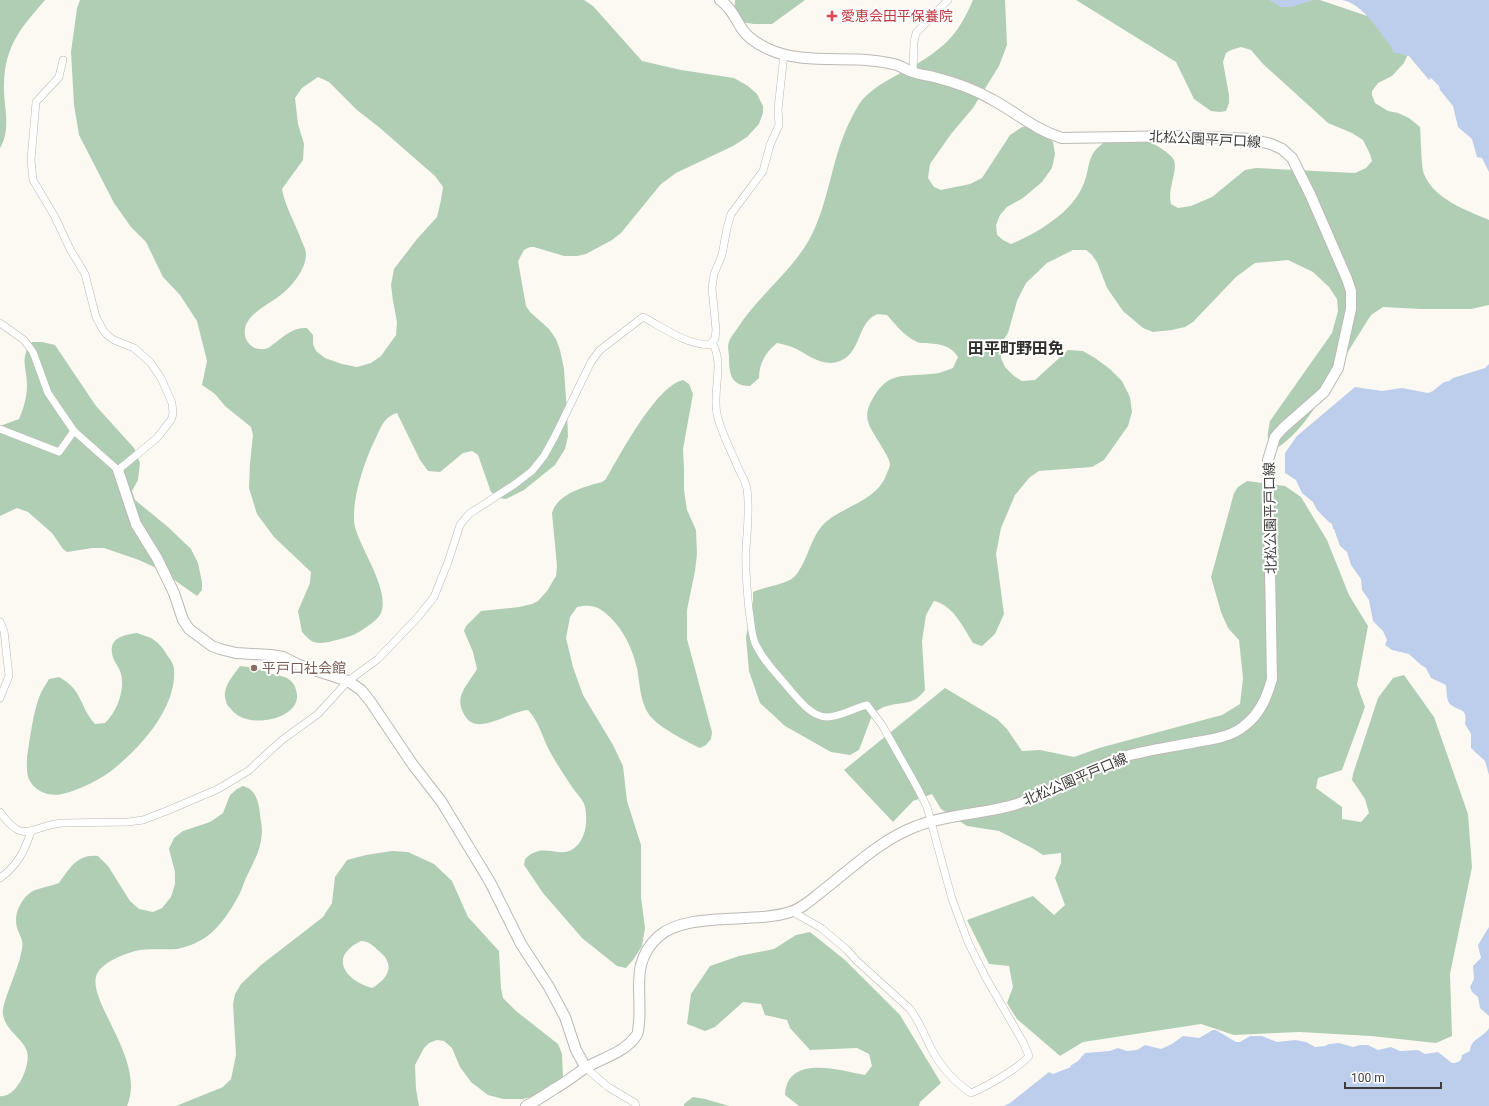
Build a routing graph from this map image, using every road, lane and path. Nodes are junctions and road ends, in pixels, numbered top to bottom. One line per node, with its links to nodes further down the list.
1 (720, 0): 3 (main road, 北松公園平戸口線)
2 (948, 0): 5 (street)
3 (784, 54): 5 (main road, 北松公園平戸口線); 7 (street)
4 (63, 60): 10 (street)
5 (914, 72): 15 (main road, 北松公園平戸口線)
6 (0, 323): 9 (street)
7 (712, 342): 12 (street); 15 (street)
8 (0, 429): 9 (street)
9 (74, 431): 10 (street)
10 (118, 470): 12 (main road)
11 (0, 622): 13 (street)
12 (348, 681): 16 (street); 19 (main road)
13 (0, 698)
14 (0, 812): 16 (street)
15 (931, 821): 18 (main road, 北松公園平戸口線); 18 (street)
16 (31, 831): 17 (street)
17 (0, 878)
18 (793, 912): 19 (main road, 北松公園平戸口線)
19 (586, 1068): 20 (main road, 北松公園平戸口線); 21 (street)
20 (526, 1106)
21 (636, 1106)

